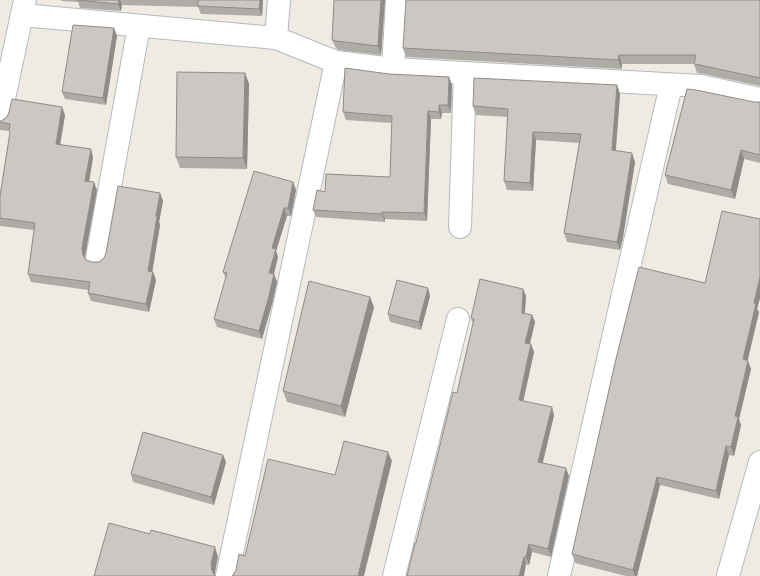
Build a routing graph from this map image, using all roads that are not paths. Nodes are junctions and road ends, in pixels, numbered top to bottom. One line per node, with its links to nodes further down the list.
1 (279, 0): 5 (street)
2 (397, 0): 7 (street)
3 (24, 7): 4 (street); 11 (street)
4 (139, 26): 5 (street); 13 (street)
5 (276, 38): 6 (street)
6 (336, 62): 7 (street); 16 (street)
7 (393, 69): 8 (street)
8 (465, 73): 9 (street); 12 (street)
9 (671, 85): 10 (street); 18 (street)
10 (760, 99)
11 (0, 117)
12 (460, 226)
13 (97, 258)
14 (458, 319): 17 (street)
15 (760, 462): 19 (street)
16 (227, 576)
17 (394, 576)
18 (559, 576)
19 (728, 576)

